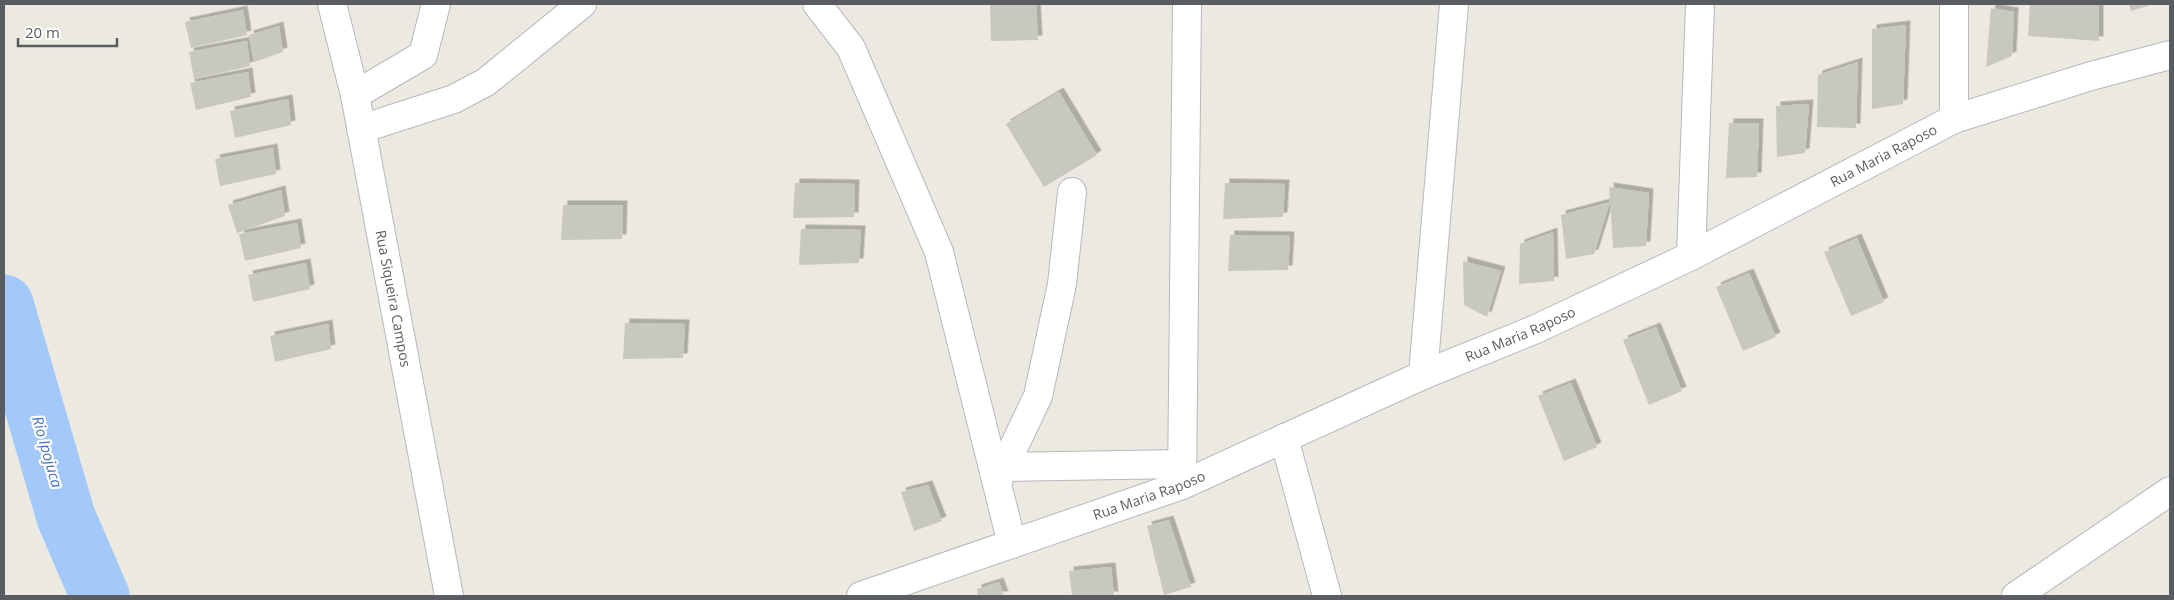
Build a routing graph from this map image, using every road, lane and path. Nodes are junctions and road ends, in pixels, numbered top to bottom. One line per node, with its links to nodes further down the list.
1 (332, 4): 12 (street, Rua Siqueira Campos)
2 (436, 4): 12 (street)
3 (582, 4): 14 (street)
4 (817, 4): 10 (street)
5 (836, 4): 10 (street)
6 (1187, 4): 20 (street)
7 (1454, 4): 17 (street)
8 (1700, 4): 16 (street)
9 (1954, 4): 13 (street)
10 (844, 39): 19 (street)
11 (2170, 55): 13 (street, Rua Maria Raposo)
12 (355, 95): 14 (street, Rua Siqueira Campos)
13 (1954, 119): 16 (street, Rua Maria Raposo)
14 (361, 130): 23 (street, Rua Siqueira Campos)
15 (1072, 192): 19 (street)
16 (1691, 256): 17 (street, Rua Maria Raposo)
17 (1423, 375): 18 (street, Rua Maria Raposo)
18 (1284, 438): 20 (street, Rua Maria Raposo); 25 (street)
19 (1001, 474): 20 (street); 22 (street)
20 (1182, 474): 22 (street, Rua Maria Raposo)
21 (2170, 490): 26 (street)
22 (1012, 544): 24 (street, Rua Maria Raposo)
23 (449, 596)
24 (861, 596)
25 (1327, 596)
26 (2016, 596)

